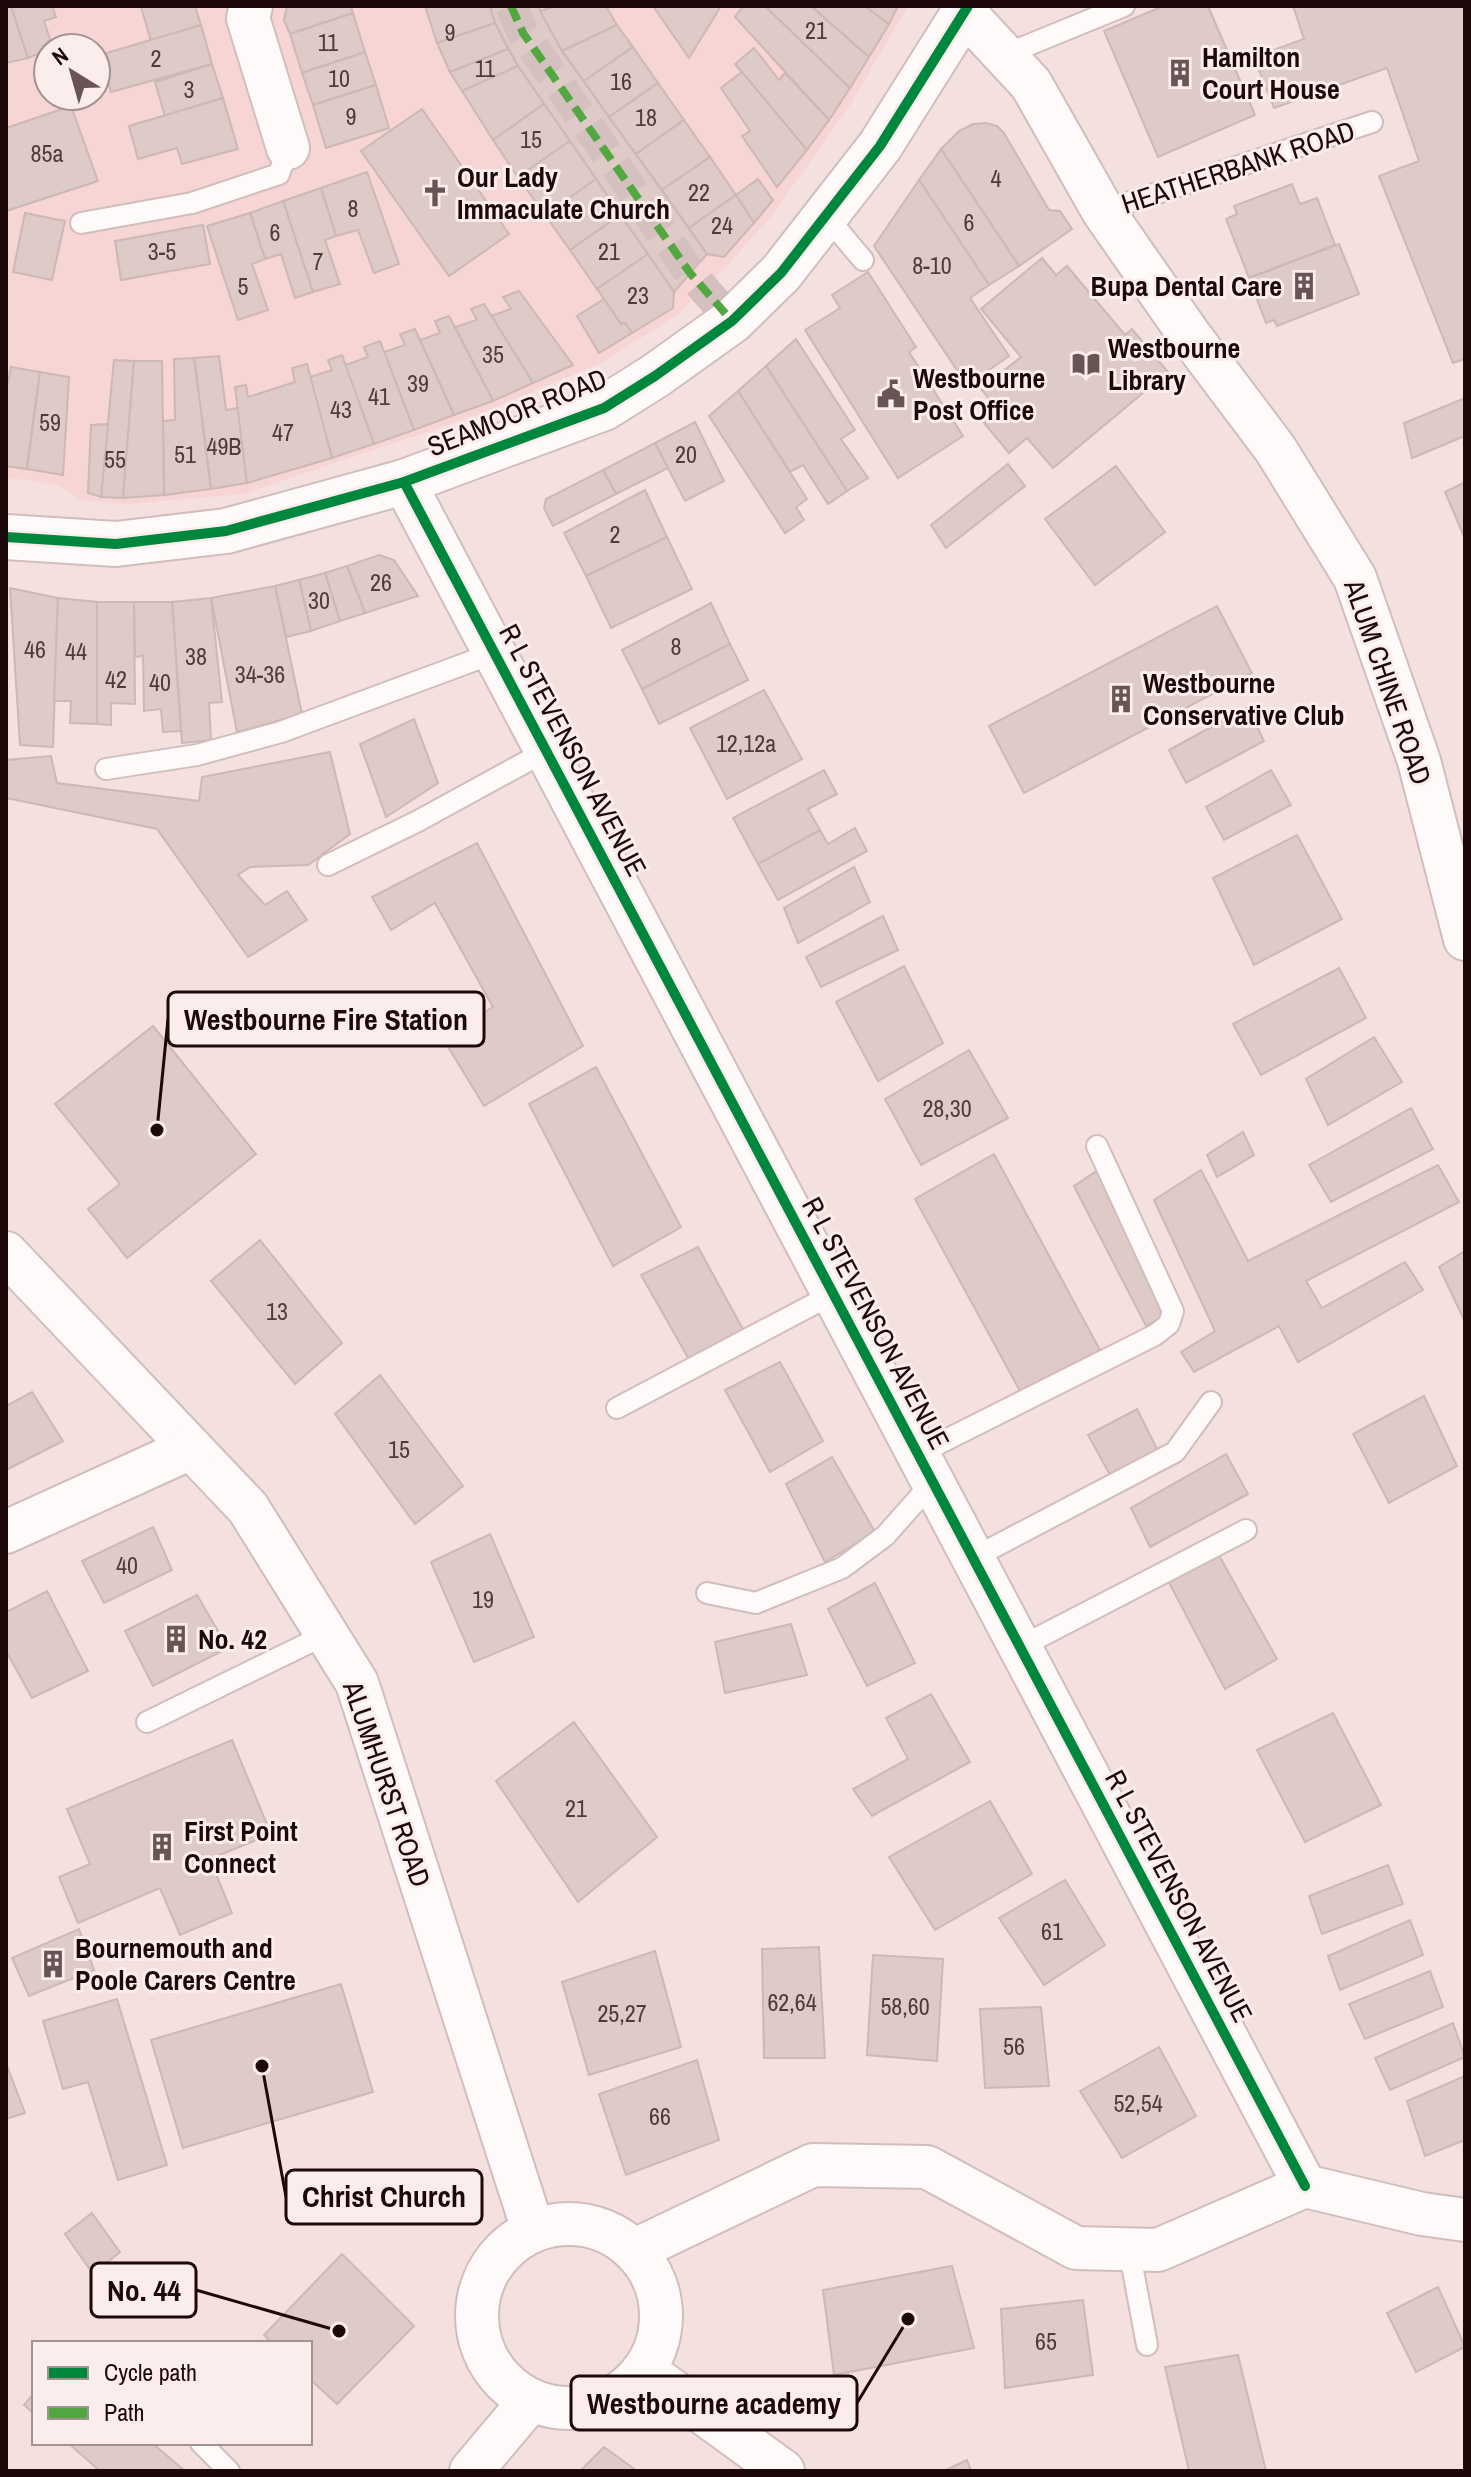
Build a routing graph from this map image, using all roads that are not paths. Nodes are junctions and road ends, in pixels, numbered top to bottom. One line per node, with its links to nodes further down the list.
1 (251, 6): 6 (street)
2 (1124, 6): 4 (lane)
3 (966, 10): 4 (street, ALUM CHINE ROAD); 8 (street, SEAMOOR ROAD)
4 (1004, 55): 7 (street, ALUM CHINE ROAD)
5 (1372, 122): 7 (lane, HEATHERBANK ROAD)
6 (288, 148): 9 (lane)
7 (1103, 211): 17 (street, ALUM CHINE ROAD)
8 (826, 216): 10 (lane); 11 (street, SEAMOOR ROAD)
9 (81, 223)
10 (863, 260)
11 (404, 482): 12 (street, SEAMOOR ROAD); 13 (street, R L STEVENSON AVENUE)
12 (6, 537)
13 (494, 653): 14 (street, R L STEVENSON AVENUE); 15 (lane)
14 (546, 751): 16 (lane); 20 (street, R L STEVENSON AVENUE)
15 (106, 769)
16 (328, 865)
17 (1465, 939)
18 (1097, 1146): 24 (lane)
19 (6, 1253): 23 (street, ALUMHURST ROAD)
20 (833, 1294): 22 (lane); 24 (street, R L STEVENSON AVENUE)
21 (1211, 1402): 27 (lane)
22 (617, 1408)
23 (191, 1448): 26 (street); 29 (street, ALUMHURST ROAD)
24 (925, 1468): 27 (street, R L STEVENSON AVENUE); 28 (lane)
25 (1246, 1530): 30 (lane)
26 (6, 1532)
27 (973, 1558): 30 (street, R L STEVENSON AVENUE)
28 (707, 1593)
29 (327, 1634): 31 (lane); 34 (street, ALUMHURST ROAD)
30 (1020, 1647): 32 (street, R L STEVENSON AVENUE)
31 (147, 1722)
32 (1305, 2186): 33 (street); 35 (street)
33 (1465, 2220)
34 (533, 2230): 36 (street); 39 (street)
35 (1129, 2249): 36 (street); 37 (lane)
36 (635, 2250): 38 (street)
37 (1147, 2345)
38 (644, 2370): 39 (street); 43 (street)
39 (531, 2400): 42 (street)
40 (203, 2445): 41 (lane)
41 (229, 2471)
42 (471, 2471)
43 (783, 2471)

